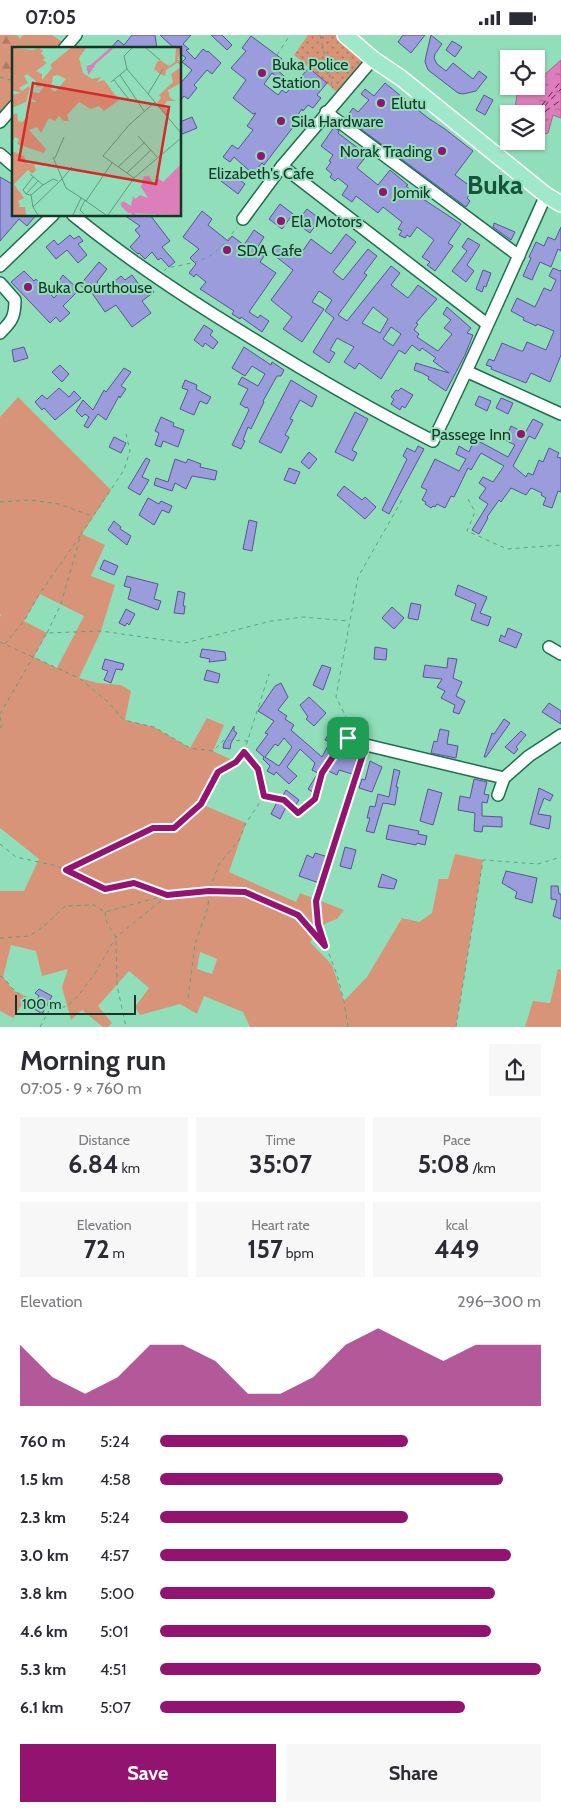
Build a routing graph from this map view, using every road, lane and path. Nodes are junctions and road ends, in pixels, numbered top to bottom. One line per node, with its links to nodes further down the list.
1 (76, 35): 5 (street)
2 (320, 35): 8 (path)
3 (345, 35): 7 (main road)
4 (288, 38): 6 (path)
5 (66, 47)
6 (277, 55)
7 (373, 59): 8 (street); 15 (main road)
8 (336, 101): 10 (street)
9 (12, 108): 11 (street)
10 (326, 112): 14 (street); 20 (street)
11 (0, 122)
12 (0, 154): 13 (street)
13 (12, 163)
14 (282, 166): 19 (street); 24 (street)
15 (546, 195): 16 (main road); 20 (street)
16 (561, 204)
17 (52, 216): 21 (street)
18 (74, 216): 22 (street)
19 (240, 223): 22 (path)
20 (518, 256): 24 (street)
21 (0, 266)
22 (158, 279): 26 (street)
23 (0, 283): 25 (street)
24 (487, 324): 26 (street)
25 (0, 333)
26 (468, 372): 27 (street)
27 (561, 413)
28 (126, 434): 32 (path)
29 (468, 499): 34 (path)
30 (402, 500): 35 (path)
31 (0, 502): 32 (path)
32 (93, 516): 33 (path)
33 (81, 534): 36 (path); 38 (path)
34 (561, 545)
35 (350, 621): 36 (path); 46 (path)
36 (48, 633): 41 (path)
37 (0, 642): 38 (path)
38 (5, 644): 41 (path)
39 (549, 647): 40 (street)
40 (561, 654)
41 (34, 657): 43 (path); 47 (path)
42 (269, 674): 47 (path)
43 (0, 715): 44 (path)
44 (0, 728)
45 (561, 735): 50 (street)
46 (348, 738): 48 (street); 52 (path)
47 (248, 741): 49 (path)
48 (366, 745): 50 (street); 61 (path)
49 (244, 752): 52 (path); 55 (path)
50 (504, 778): 51 (street)
51 (498, 795)
52 (264, 796): 56 (path)
53 (0, 845): 55 (path)
54 (561, 857): 68 (path)
55 (66, 870): 57 (path)
56 (209, 891): 57 (path); 61 (path); 63 (path)
57 (167, 895): 58 (path); 59 (path)
58 (105, 912): 59 (path); 60 (path)
59 (116, 937): 64 (path); 66 (path)
60 (0, 938)
61 (325, 946): 67 (path)
62 (0, 976): 64 (path)
63 (188, 998)
64 (51, 1006): 65 (path)
65 (40, 1027)
66 (126, 1027)
67 (348, 1027)
68 (456, 1027)

